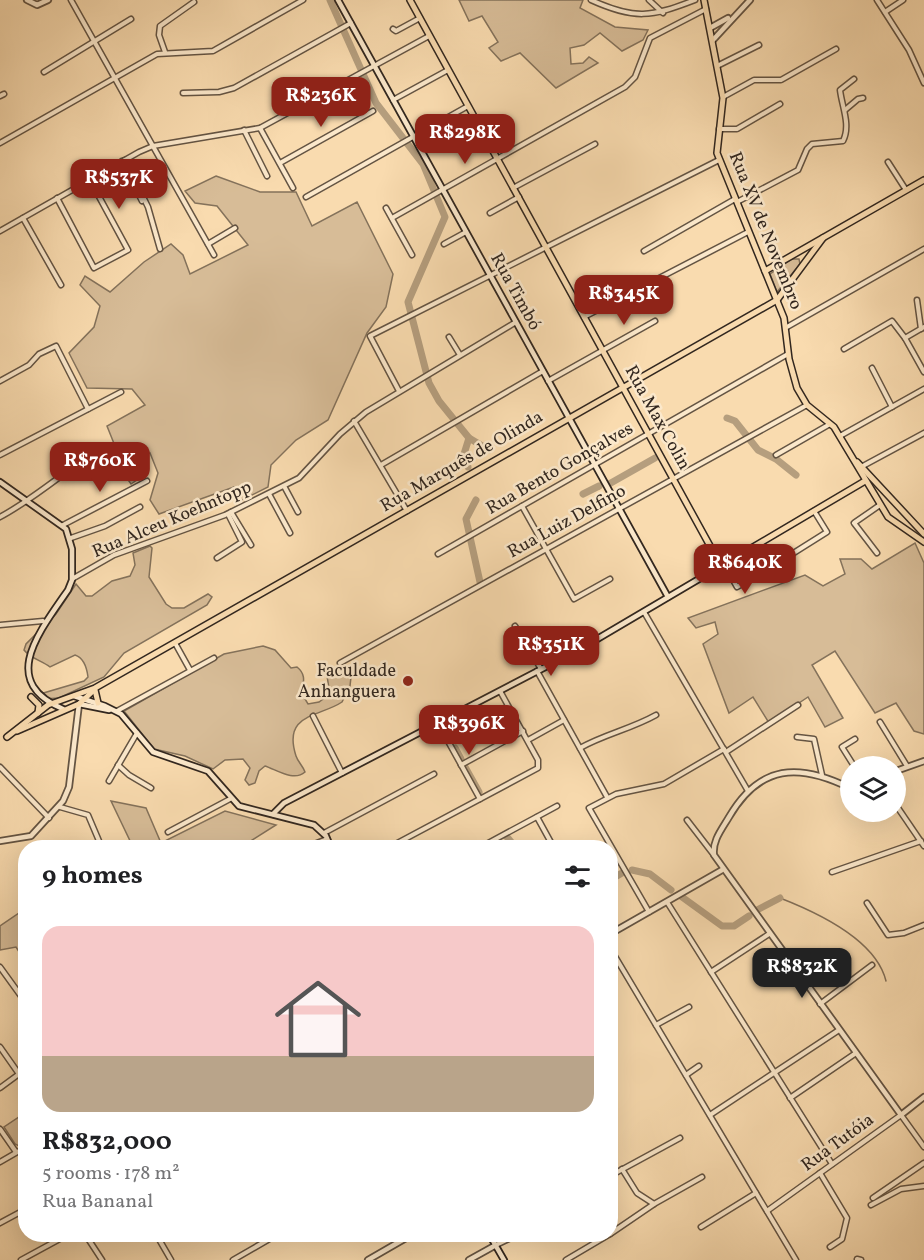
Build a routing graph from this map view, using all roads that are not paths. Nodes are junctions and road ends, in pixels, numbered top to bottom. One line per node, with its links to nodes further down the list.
1 (27, 0): 2 (main road)
2 (48, 0)
3 (71, 0): 28 (street)
4 (303, 0): 31 (street)
5 (338, 0): 23 (main road, Rua Timbó)
6 (410, 0): 15 (main road, Rua Max Colin)
7 (591, 0): 18 (street)
8 (649, 0): 18 (street)
9 (695, 0): 18 (street)
10 (704, 0): 16 (main road, Rua XV de Novembro)
11 (750, 0): 17 (main road)
12 (877, 0): 19 (street)
13 (903, 0): 19 (street)
14 (194, 2): 31 (street)
15 (415, 8): 20 (street); 21 (main road, Rua Max Colin)
16 (706, 9): 24 (main road, Rua XV de Novembro); 55 (street)
17 (738, 11): 24 (main road); 27 (main road)
18 (663, 12)
19 (885, 12): 36 (street)
20 (407, 13)
21 (420, 18): 25 (street); 26 (main road, Rua Max Colin)
22 (131, 20): 28 (street)
23 (348, 25): 32 (main road, Rua Timbó); 40 (street)
24 (710, 28): 27 (main road, Rua XV de Novembro)
25 (393, 29)
26 (429, 35): 32 (street); 34 (main road, Rua Max Colin)
27 (713, 40): 33 (main road, Rua XV de Novembro)
28 (94, 42): 35 (street); 37 (street)
29 (759, 45): 33 (street)
30 (836, 49): 41 (street)
31 (165, 52): 37 (street)
32 (374, 66): 43 (main road, Rua Timbó); 48 (street)
33 (717, 66): 41 (main road, Rua XV de Novembro)
34 (448, 70): 43 (street); 45 (main road, Rua Max Colin)
35 (44, 72)
36 (922, 75): 39 (street)
37 (114, 78): 52 (street); 54 (street)
38 (854, 79): 47 (street)
39 (924, 83)
40 (183, 93)
41 (723, 98): 49 (main road, Rua XV de Novembro)
42 (863, 98): 47 (street)
43 (393, 100): 51 (main road, Rua Timbó)
44 (780, 104): 49 (street)
45 (468, 106): 51 (street); 55 (main road, Rua Max Colin)
46 (373, 111): 59 (street)
47 (845, 111): 71 (street)
48 (260, 128): 50 (street); 59 (street)
49 (719, 129): 56 (main road, Rua XV de Novembro)
50 (244, 130): 54 (street); 60 (street)
51 (412, 138): 65 (main road, Rua Timbó); 67 (street)
52 (0, 143)
53 (595, 144): 64 (street)
54 (153, 146): 57 (street); 81 (street)
55 (497, 159): 64 (main road, Rua Max Colin); 65 (street)
56 (719, 160): 71 (main road, Rua XV de Novembro); 83 (street)
57 (123, 161): 61 (street); 70 (street); 84 (street)
58 (888, 162): 66 (street)
59 (280, 163): 63 (street)
60 (267, 176)
61 (90, 179): 69 (street); 69 (street)
62 (924, 180): 66 (main road)
63 (293, 188)
64 (513, 188): 68 (main road, Rua Max Colin)
65 (441, 190): 75 (street); 78 (main road, Rua Timbó)
66 (906, 190): 80 (main road)
67 (306, 197)
68 (519, 197): 73 (street); 83 (main road, Rua Max Colin)
69 (57, 198): 74 (street)
70 (142, 201)
71 (735, 201): 79 (main road, Rua XV de Novembro); 86 (street)
72 (386, 208): 75 (street)
73 (490, 213)
74 (23, 218): 77 (street); 93 (street)
75 (392, 218): 88 (street)
76 (235, 228): 81 (street)
77 (0, 231)
78 (466, 232): 82 (street); 92 (main road, Rua Timbó)
79 (748, 232): 91 (main road, Rua XV de Novembro); 96 (street)
80 (822, 238): 89 (main road); 90 (main road, Rua Marquês de Olinda)
81 (208, 244): 87 (street)
82 (444, 244)
83 (546, 247): 92 (street); 96 (main road, Rua Max Colin)
84 (160, 249)
85 (924, 249): 99 (street)
86 (644, 251)
87 (214, 255)
88 (412, 255)
89 (790, 257): 90 (main road); 91 (main road)
90 (803, 265): 94 (main road, Rua Marquês de Olinda)
91 (765, 271): 94 (main road, Rua XV de Novembro)
92 (490, 275): 98 (main road, Rua Timbó); 114 (street)
93 (61, 285)
94 (777, 300): 99 (main road, Rua XV de Novembro); 112 (main road, Rua Marquês de Olinda)
95 (917, 300): 100 (street)
96 (584, 316): 104 (main road, Rua Max Colin)
97 (655, 321): 104 (street)
98 (516, 322): 106 (street, Rua Alceu Koehntopp); 108 (main road, Rua Timbó)
99 (787, 327): 105 (main road, Rua XV de Novembro)
100 (923, 328): 102 (street)
101 (449, 337): 106 (street)
102 (905, 338): 103 (street); 109 (street)
103 (844, 349)
104 (602, 350): 111 (street); 112 (main road, Rua Max Colin)
105 (788, 354): 116 (main road, Rua XV de Novembro); 123 (street, Rua Bento Gonçalves)
106 (460, 355): 114 (street, Rua Alceu Koehntopp)
107 (872, 368): 117 (street)
108 (543, 371): 111 (main road, Rua Timbó); 130 (street)
109 (924, 372)
110 (0, 381): 118 (street)
111 (548, 381): 119 (main road, Rua Timbó)
112 (623, 388): 119 (main road, Rua Marquês de Olinda); 123 (main road, Rua Max Colin)
113 (924, 389): 117 (street)
114 (399, 391): 120 (street, Rua Alceu Koehntopp)
115 (121, 392): 118 (street)
116 (807, 405): 121 (main road, Rua XV de Novembro); 132 (street, Rua Luiz Delfino)
117 (892, 407): 124 (street)
118 (88, 409): 126 (street)
119 (569, 418): 129 (main road, Rua Timbó); 145 (main road, Rua Marquês de Olinda)
120 (354, 421): 130 (street); 136 (street, Rua Alceu Koehntopp)
121 (831, 423): 124 (main road, Rua XV de Novembro); 127 (street)
122 (924, 433): 131 (street)
123 (648, 434): 129 (street, Rua Bento Gonçalves); 132 (main road, Rua Max Colin)
124 (840, 436): 125 (main road, Rua XV de Novembro)
125 (850, 454): 131 (main road, Rua XV de Novembro); 133 (main road, Rua XV de Novembro)
126 (0, 455)
127 (776, 455)
128 (84, 459): 140 (street)
129 (595, 464): 142 (street, Rua Bento Gonçalves); 144 (main road, Rua Timbó)
130 (381, 465): 145 (street)
131 (861, 467): 137 (main road, Rua XV de Novembro)
132 (673, 479): 144 (street, Rua Luiz Delfino); 164 (main road, Rua Max Colin)
133 (865, 480): 139 (main road, Rua XV de Novembro); 146 (main road)
134 (147, 481): 150 (street)
135 (0, 482): 140 (main road)
136 (284, 486): 138 (street, Rua Alceu Koehntopp); 147 (street)
137 (882, 490): 139 (main road); 151 (main road, Rua XV de Novembro)
138 (269, 494): 148 (street, Rua Alceu Koehntopp); 153 (street)
139 (873, 495): 141 (main road, Rua XV de Novembro)
140 (27, 502): 149 (street); 150 (main road)
141 (879, 505): 152 (main road, Rua XV de Novembro); 159 (street)
142 (522, 506): 158 (street); 160 (street, Rua Bento Gonçalves)
143 (140, 507): 155 (street)
144 (620, 509): 158 (street, Rua Luiz Delfino); 167 (main road, Rua Timbó)
145 (407, 511): 173 (main road, Rua Marquês de Olinda)
146 (814, 511): 161 (street); 164 (main road)
147 (298, 512)
148 (230, 513): 157 (street); 162 (street); 166 (street, Rua Alceu Koehntopp)
149 (0, 517)
150 (63, 525): 155 (main road)
151 (918, 528): 152 (main road); 154 (main road, Rua XV de Novembro)
152 (907, 531): 156 (main road, Rua XV de Novembro)
153 (290, 533)
154 (924, 534)
155 (71, 538): 166 (main road)
156 (924, 542)
157 (251, 545)
158 (546, 549): 165 (street); 175 (street, Rua Luiz Delfino)
159 (877, 553)
160 (438, 554)
161 (792, 554)
162 (217, 558)
163 (779, 563): 164 (street)
164 (722, 565): 167 (main road)
165 (610, 579)
166 (72, 580): 169 (main road)
167 (668, 597): 168 (main road)
168 (644, 612): 177 (main road); 206 (street)
169 (43, 621): 170 (street); 172 (main road)
170 (0, 625)
171 (515, 626): 177 (street)
172 (30, 635)
173 (175, 643): 176 (street); 178 (main road, Rua Marquês de Olinda)
174 (213, 658): 176 (street)
175 (340, 663)
176 (190, 670): 190 (street)
177 (539, 670): 179 (main road); 195 (street)
178 (95, 688): 181 (main road, Rua Marquês de Olinda); 184 (main road, Rua Marquês de Olinda); 185 (main road)
179 (500, 690): 197 (main road); 198 (street)
180 (25, 692): 182 (main road)
181 (74, 696): 183 (main road, Rua Marquês de Olinda); 184 (main road)
182 (31, 697): 183 (main road); 186 (main road); 191 (main road)
183 (59, 701): 186 (main road, Rua Marquês de Olinda); 189 (main road)
184 (82, 702): 185 (main road); 188 (main road, Rua Marquês de Olinda); 190 (main road); 192 (main road)
185 (98, 703): 190 (main road)
186 (48, 705): 189 (main road); 191 (main road, Rua Marquês de Olinda)
187 (798, 705): 206 (street)
188 (71, 708): 189 (main road, Rua Marquês de Olinda); 192 (main road)
189 (63, 709): 200 (main road, Rua Marquês de Olinda)
190 (117, 711): 199 (main road)
191 (38, 713): 200 (main road, Rua Marquês de Olinda)
192 (78, 716): 224 (main road)
193 (313, 716): 213 (street)
194 (656, 716): 205 (street)
195 (564, 720): 203 (street); 205 (street)
196 (880, 722): 211 (street)
197 (438, 723): 210 (street); 213 (main road)
198 (523, 731): 203 (street); 210 (street)
199 (137, 733): 209 (street); 221 (main road)
200 (7, 736): 204 (main road, Rua Marquês de Olinda)
201 (796, 737): 215 (street)
202 (855, 739): 207 (street)
203 (527, 740): 222 (street)
204 (0, 741)
205 (580, 748): 220 (street)
206 (725, 750): 219 (street); 220 (street)
207 (848, 756)
208 (924, 760): 211 (main road)
209 (118, 765): 216 (street); 218 (street)
210 (461, 765): 222 (street)
211 (907, 766)
212 (0, 767): 227 (street)
213 (342, 773): 225 (main road)
214 (434, 774): 231 (street)
215 (822, 775): 217 (main road); 219 (main road)
216 (109, 781)
217 (840, 783)
218 (151, 788)
219 (748, 790): 241 (main road)
220 (607, 798): 237 (street)
221 (230, 799): 225 (main road); 230 (street)
222 (480, 799): 234 (street)
223 (557, 806): 226 (street)
224 (60, 807): 227 (main road); 233 (street)
225 (273, 814): 231 (main road)
226 (537, 817): 235 (street); 236 (street)
227 (49, 818): 238 (main road)
228 (906, 819): 239 (street)
229 (687, 820): 241 (street)
230 (168, 832)
231 (324, 833): 232 (main road)
232 (328, 839)
233 (98, 840)
234 (403, 840)
235 (497, 840)
236 (550, 840)
237 (607, 840)
238 (0, 841)
239 (921, 841): 240 (street); 244 (street)
240 (924, 846)
241 (714, 855): 243 (main road)
242 (618, 858): 247 (street)
243 (722, 870): 245 (main road); 250 (main road)
244 (832, 872)
245 (667, 902): 247 (main road); 255 (street)
246 (867, 903): 248 (street)
247 (649, 912): 249 (main road)
248 (924, 925)
249 (618, 929)
250 (769, 934): 255 (street); 256 (main road)
251 (618, 961): 260 (street)
252 (872, 965): 258 (street)
253 (0, 967): 257 (street)
254 (832, 967): 256 (street)
255 (711, 972): 265 (street)
256 (807, 986): 258 (main road)
257 (18, 992)
258 (820, 1004): 261 (main road)
259 (689, 1007): 260 (street)
260 (656, 1025): 268 (street)
261 (839, 1030): 263 (main road); 265 (street)
262 (0, 1047): 266 (street)
263 (856, 1053): 271 (street); 273 (main road)
264 (699, 1066): 268 (street)
265 (774, 1072): 271 (street); 272 (street)
266 (18, 1073)
267 (18, 1075): 269 (street)
268 (686, 1075): 272 (street)
269 (0, 1088)
270 (924, 1097): 273 (main road, Rua Tutóia)
271 (790, 1098): 280 (street)
272 (710, 1115): 286 (street)
273 (901, 1115): 276 (street); 280 (street, Rua Tutóia)
274 (0, 1129): 277 (street)
275 (680, 1138): 281 (street)
276 (924, 1147)
277 (16, 1152): 278 (street)
278 (0, 1162)
279 (924, 1163): 287 (street)
280 (831, 1164): 283 (street, Rua Tutóia)
281 (622, 1169): 282 (street); 288 (street)
282 (618, 1171)
283 (820, 1173): 290 (street, Rua Tutóia); 304 (street)
284 (702, 1177): 288 (street)
285 (924, 1186): 289 (street)
286 (756, 1193): 290 (street); 293 (street)
287 (873, 1198)
288 (654, 1204): 294 (street)
289 (871, 1205)
290 (767, 1211): 313 (street)
291 (18, 1213): 292 (street)
292 (0, 1223)
293 (701, 1227)
294 (618, 1228)
295 (54, 1242): 305 (street)
296 (90, 1242): 306 (street)
297 (161, 1242): 307 (street)
298 (264, 1242): 308 (street)
299 (395, 1242): 309 (main road)
300 (494, 1242): 303 (main road)
301 (502, 1242): 303 (street)
302 (596, 1242): 312 (street)
303 (496, 1245): 310 (main road); 311 (main road)
304 (830, 1247)
305 (21, 1260)
306 (102, 1260)
307 (171, 1260)
308 (233, 1260)
309 (368, 1260)
310 (469, 1260)
311 (504, 1260)
312 (566, 1260)
313 (796, 1260)

